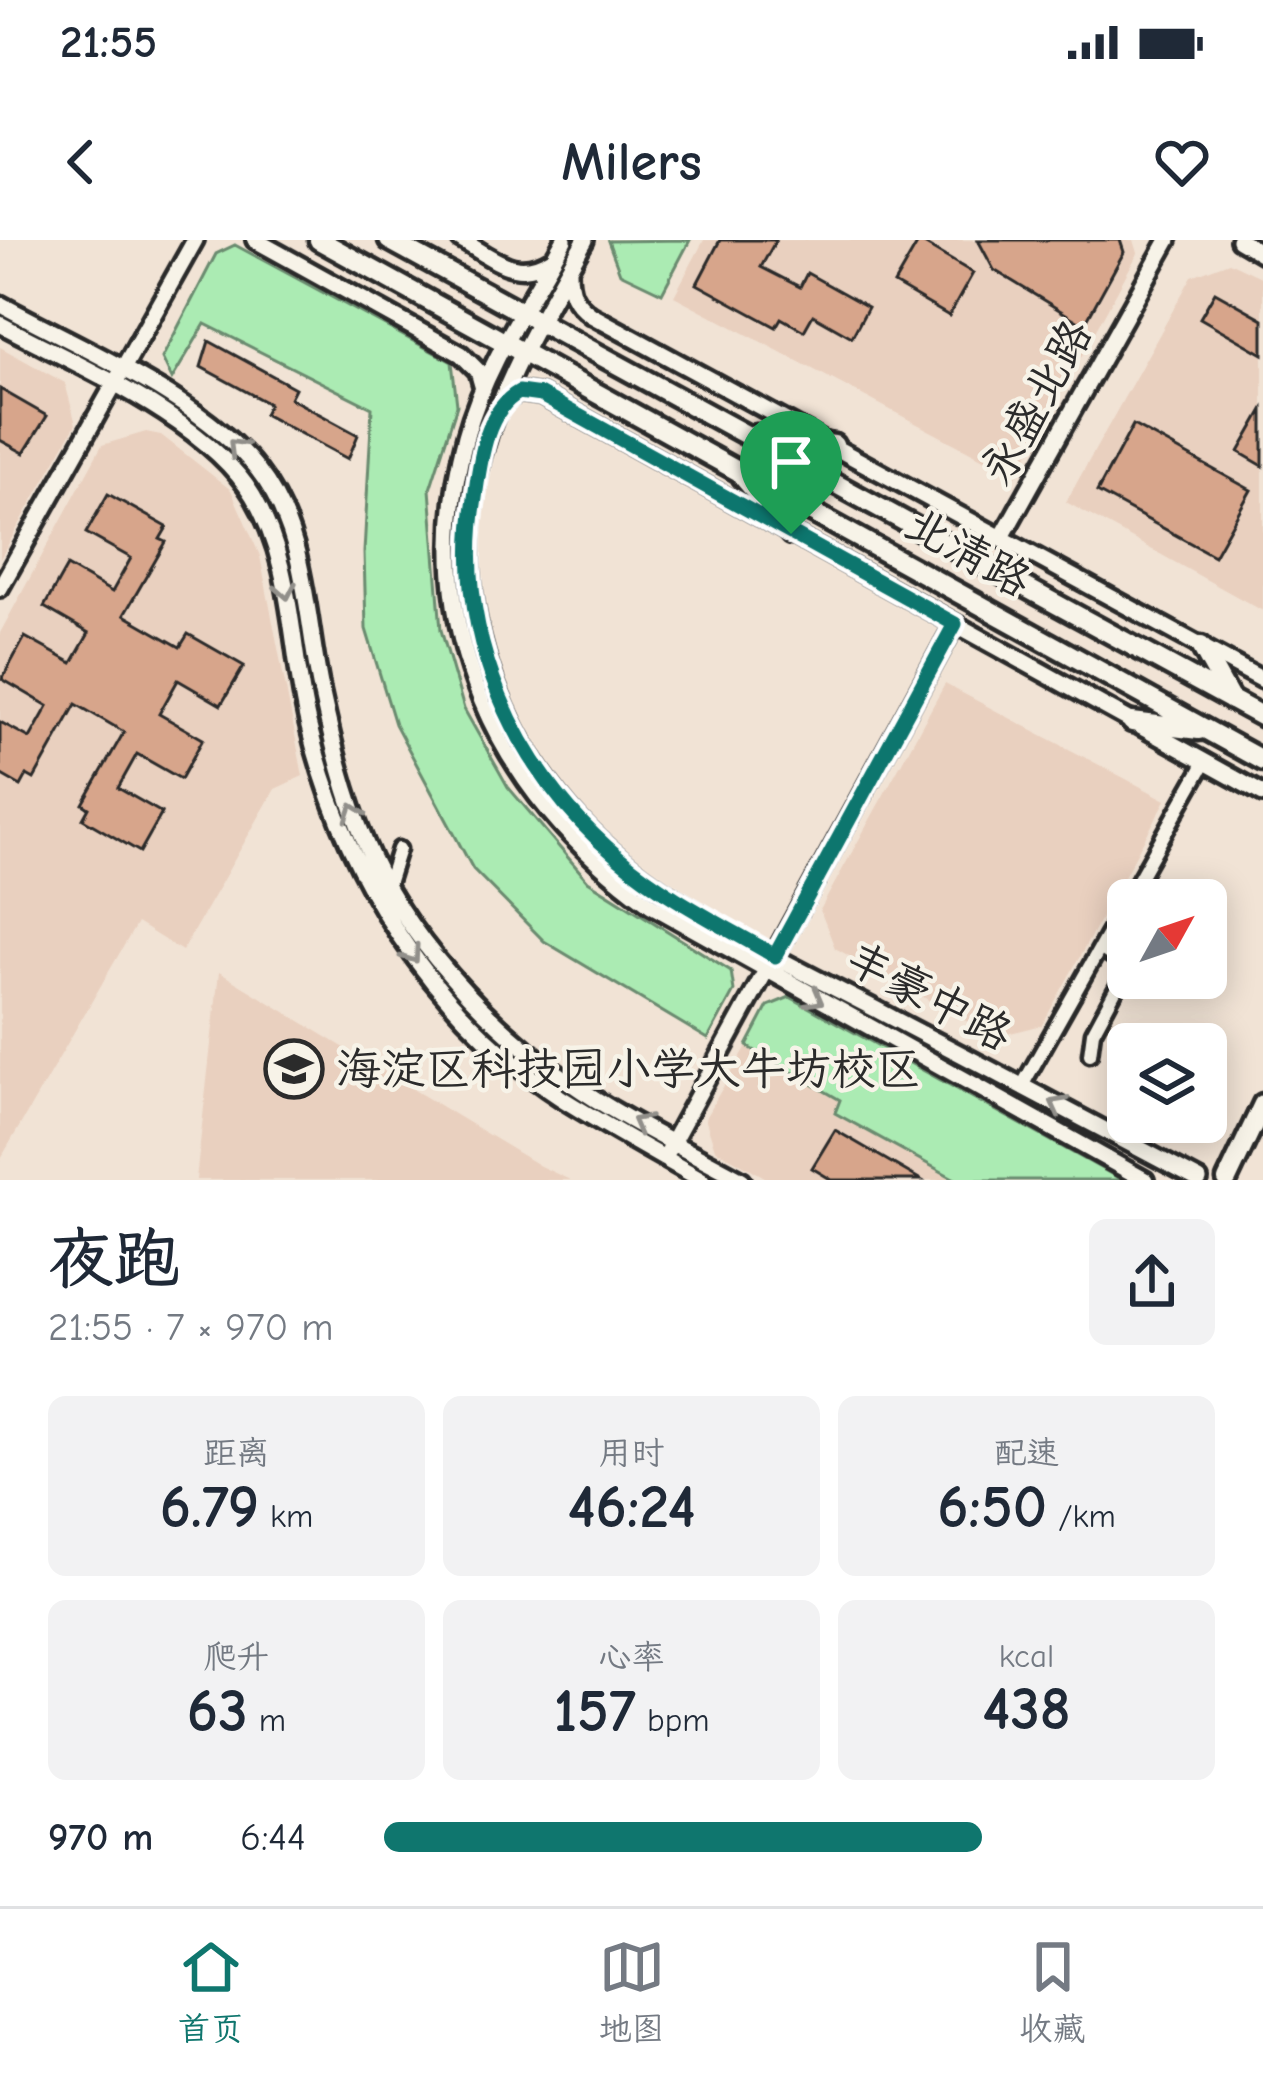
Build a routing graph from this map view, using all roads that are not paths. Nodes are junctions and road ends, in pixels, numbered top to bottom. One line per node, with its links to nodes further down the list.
1 (195, 240): 16 (street)
2 (255, 240): 17 (street)
3 (389, 240): 13 (main road, 北清路)
4 (461, 240): 11 (street)
5 (564, 240): 11 (street)
6 (585, 240): 11 (street)
7 (1168, 240): 23 (street, 永盛北路)
8 (1239, 240): 10 (street)
9 (316, 241): 15 (main road, 北清路)
10 (1263, 254)
11 (562, 263): 13 (street); 20 (street, 北清路)
12 (0, 304): 16 (street)
13 (531, 320): 15 (street); 19 (main road, 北清路)
14 (0, 324): 16 (street)
15 (516, 347): 17 (street, 丰豪中路); 18 (street, 丰豪中路); 21 (main road, 北清路)
16 (118, 379): 24 (street); 36 (street, one-way to 16); 44 (street, one-way to 44)
17 (483, 388): 39 (street, 丰豪中路)
18 (503, 401): 22 (street, 北清路); 38 (street, 丰豪中路)
19 (741, 433): 20 (main road); 28 (main road, 北清路)
20 (834, 445): 23 (street, 北清路)
21 (735, 468): 22 (main road); 31 (main road, 北清路)
22 (791, 534): 25 (street, 北清路)
23 (1001, 537): 26 (street, 北清路)
24 (0, 588)
25 (955, 624): 30 (street, 北清路); 38 (street)
26 (1201, 646): 27 (street, 北清路); 28 (main road)
27 (1261, 673)
28 (1231, 700): 29 (main road, 北清路)
29 (1263, 717)
30 (1132, 722): 31 (main road); 33 (street, 北清路)
31 (1209, 731): 32 (main road, 北清路)
32 (1263, 761)
33 (1205, 762): 34 (street, 北清路); 37 (street)
34 (1263, 794)
35 (399, 849): 36 (street)
36 (388, 884): 43 (street, one-way to 36)
37 (1100, 948): 40 (street); 41 (street)
38 (775, 956): 39 (street); 41 (street, 丰豪中路)
39 (766, 972): 43 (street); 47 (street, 丰豪中路, one-way to 47)
40 (1090, 1054)
41 (1022, 1086): 48 (street, 丰豪中路, one-way to 41)
42 (1263, 1104): 49 (main road)
43 (673, 1141): 44 (street); 46 (street)
44 (663, 1158): 45 (street)
45 (703, 1180)
46 (742, 1180)
47 (1145, 1180)
48 (1198, 1180)
49 (1225, 1180)

